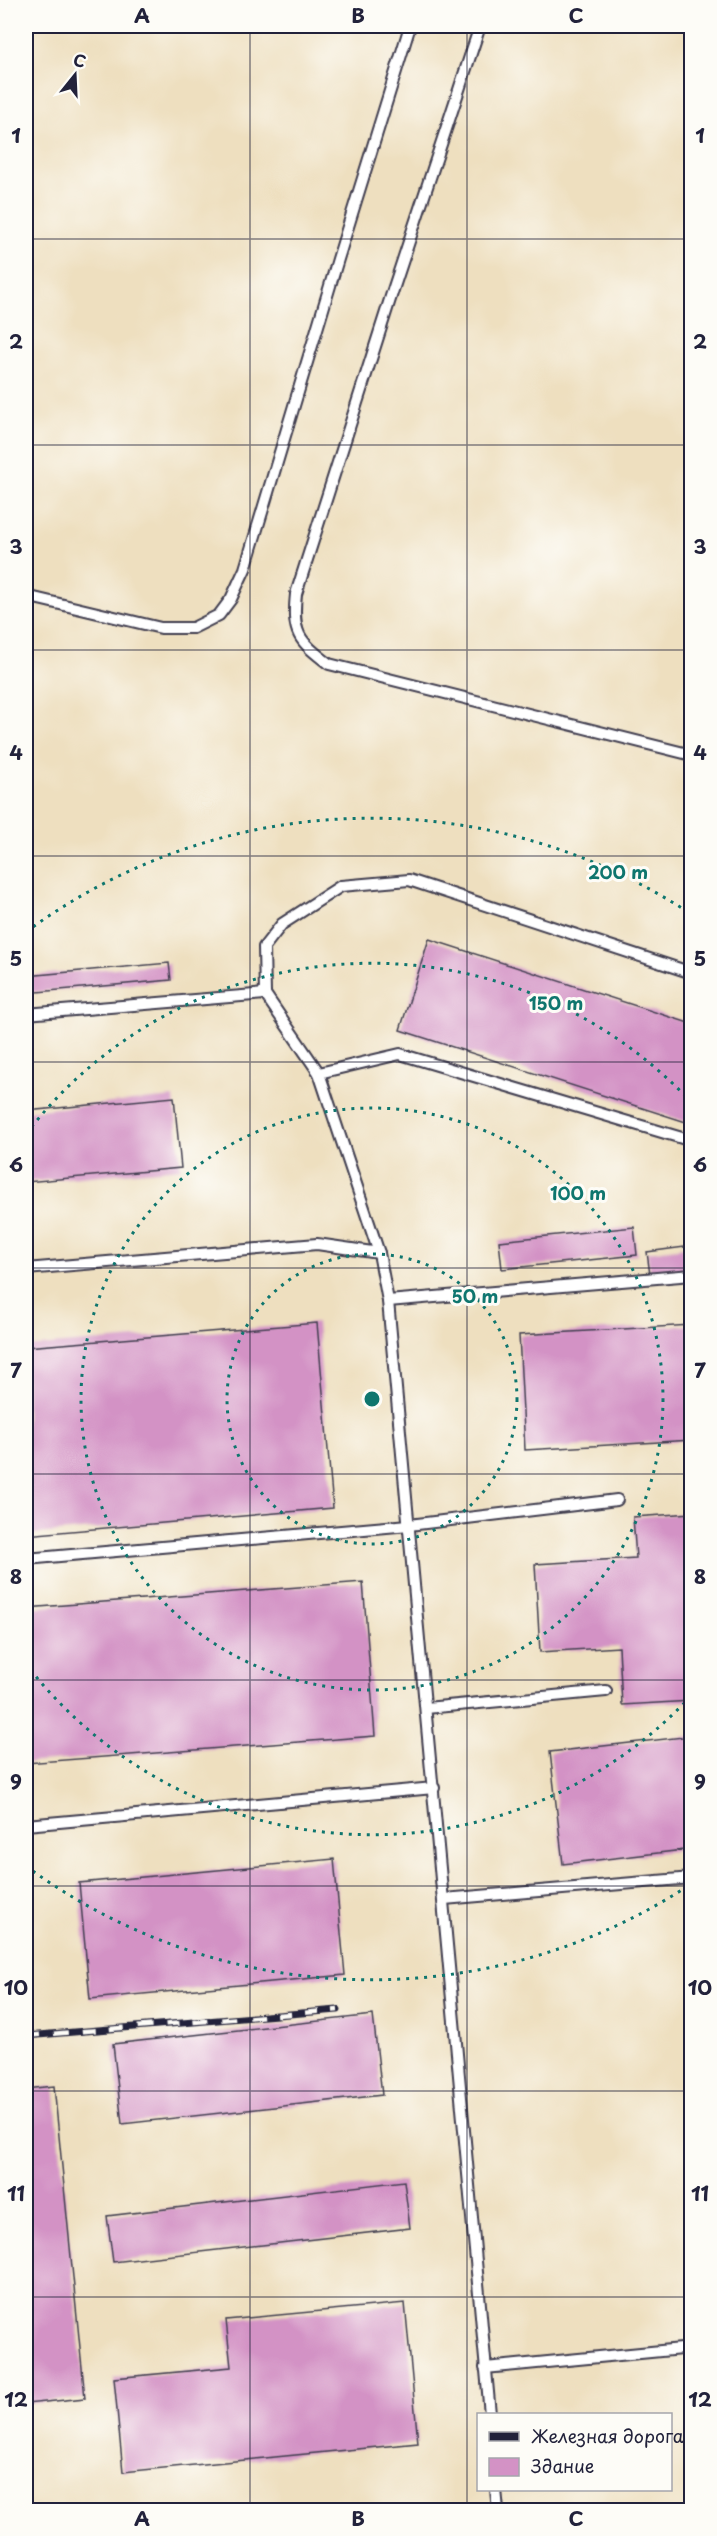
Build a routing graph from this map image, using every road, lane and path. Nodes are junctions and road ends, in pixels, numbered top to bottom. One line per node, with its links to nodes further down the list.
1 (410, 26): 3 (lane)
2 (480, 26): 4 (lane)
3 (26, 596)
4 (692, 755)
5 (692, 973): 6 (lane)
6 (265, 994): 7 (lane); 8 (lane)
7 (26, 1014)
8 (319, 1073): 9 (lane); 10 (lane)
9 (692, 1141)
10 (379, 1253): 11 (lane); 13 (lane)
11 (26, 1269)
12 (692, 1275): 13 (lane)
13 (388, 1301): 15 (lane)
14 (617, 1500): 15 (lane)
15 (409, 1525): 16 (lane); 18 (lane)
16 (26, 1559)
17 (606, 1691): 18 (lane)
18 (426, 1708): 19 (lane)
19 (434, 1788): 20 (lane); 22 (lane)
20 (26, 1825)
21 (692, 1878): 22 (lane)
22 (444, 1899): 24 (lane)
23 (692, 2348): 24 (lane)
24 (485, 2368): 25 (lane)
25 (490, 2413)
26 (496, 2491): 27 (lane)
27 (498, 2511)

